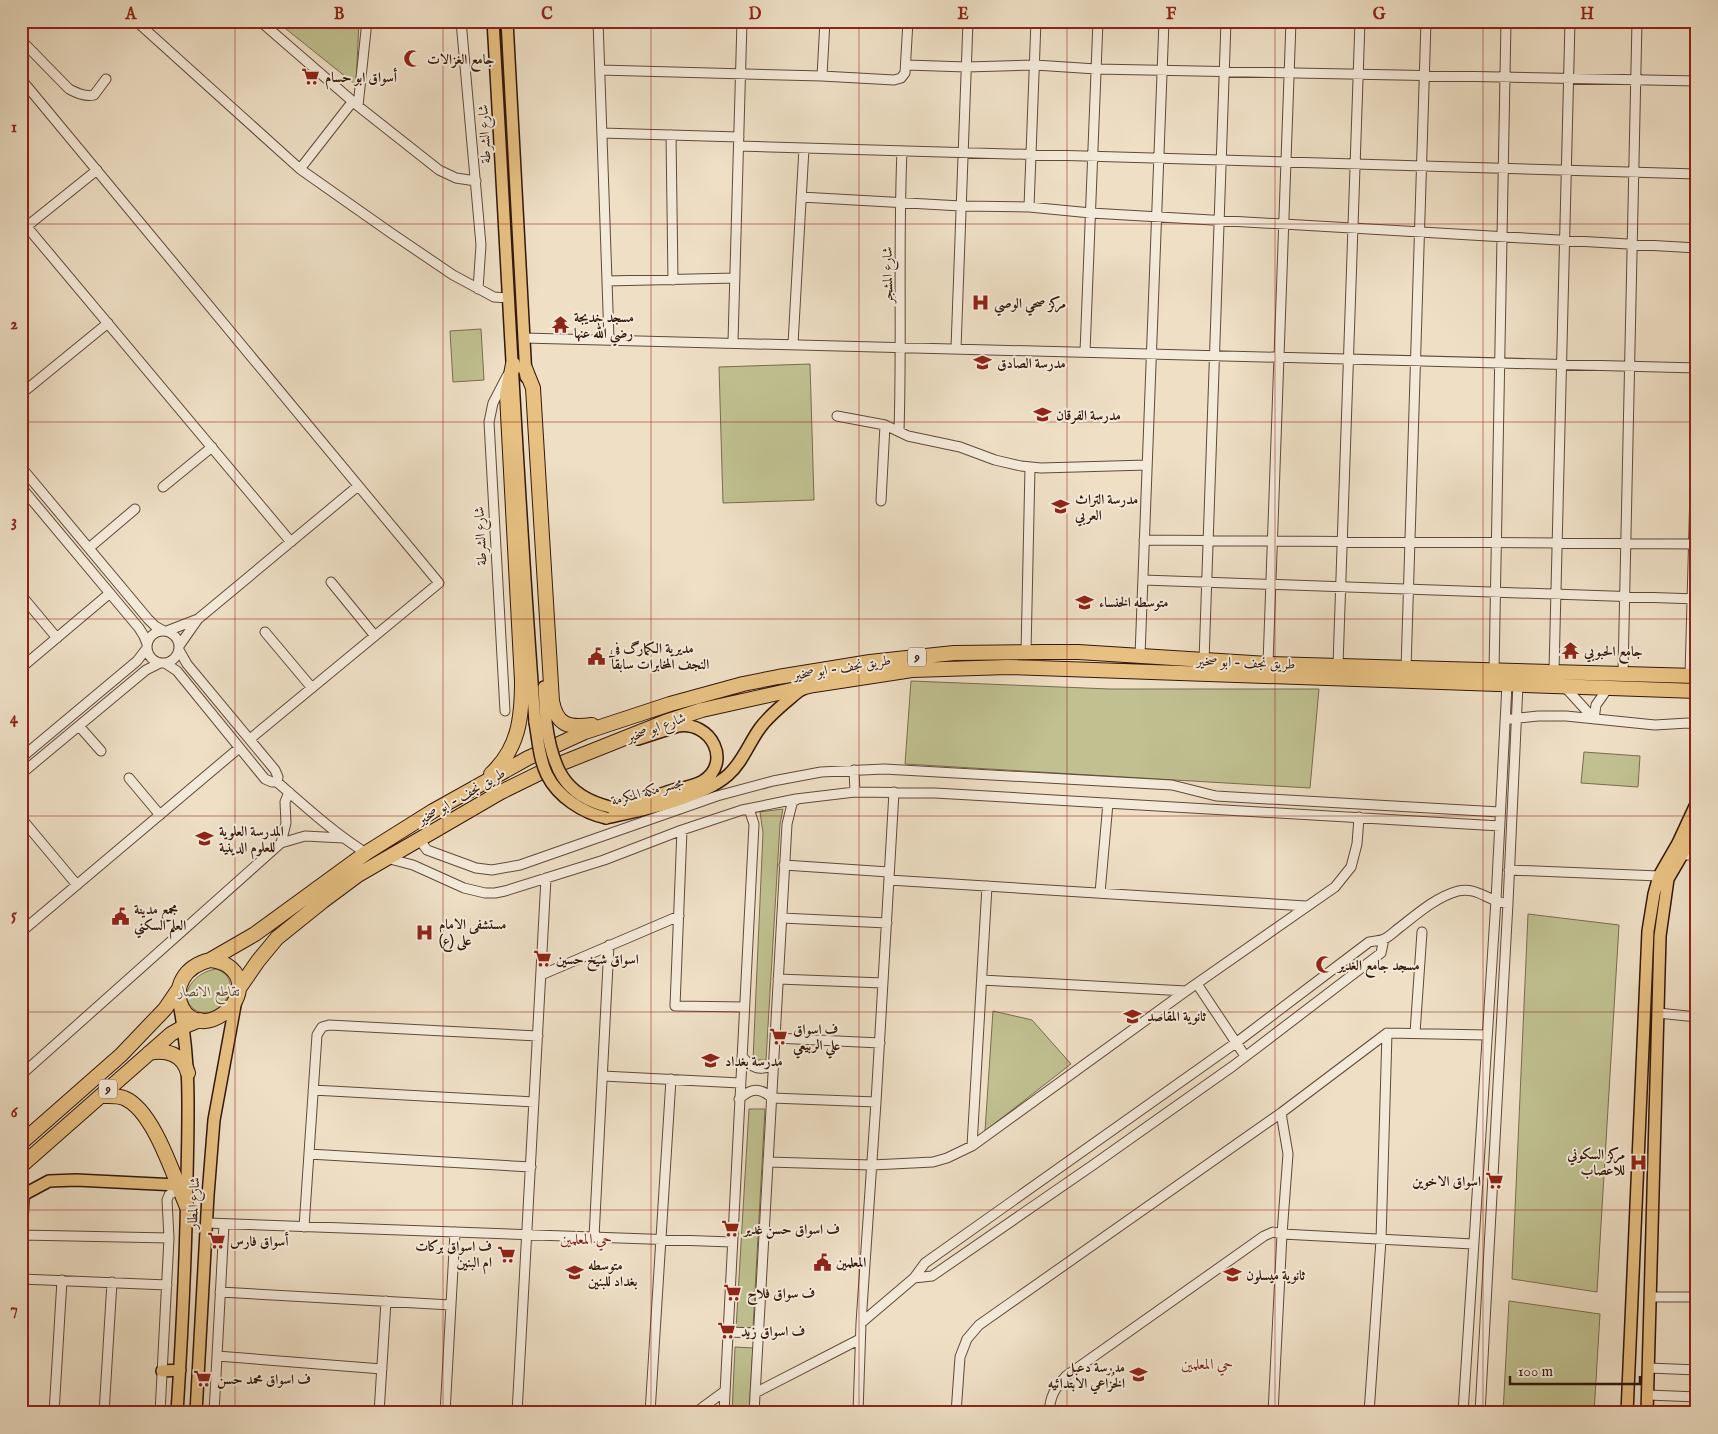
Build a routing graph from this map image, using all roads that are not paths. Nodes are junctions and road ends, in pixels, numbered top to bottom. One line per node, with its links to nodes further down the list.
1 (136, 21): 60 (street)
2 (260, 21): 41 (street)
3 (367, 21): 41 (street)
4 (461, 21): 65 (street)
5 (493, 21): 42 (main road, شارع الشرطة)
6 (508, 21): 43 (main road)
7 (598, 21): 27 (street)
8 (742, 21): 31 (street)
9 (825, 21): 34 (street)
10 (908, 21): 24 (street)
11 (968, 21): 25 (street)
12 (1036, 21): 23 (street)
13 (1098, 21): 26 (street)
14 (1164, 21): 28 (street)
15 (1226, 21): 29 (street)
16 (1291, 21): 30 (street)
17 (1360, 21): 32 (street)
18 (1426, 21): 33 (street)
19 (1506, 21): 35 (street)
20 (1570, 21): 36 (street)
21 (1637, 21): 39 (street)
22 (21, 40): 38 (street)
23 (1034, 65): 25 (street); 26 (street); 52 (street)
24 (906, 66): 25 (street); 34 (street)
25 (966, 67): 51 (street)
26 (1096, 69): 28 (street); 53 (street)
27 (600, 70): 31 (street); 44 (street)
28 (1162, 70): 29 (street); 54 (street)
29 (1225, 72): 30 (street); 55 (street)
30 (1289, 73): 32 (street); 56 (street)
31 (741, 74): 34 (street); 46 (street)
32 (1358, 74): 33 (street); 57 (street)
33 (1424, 75): 35 (street); 58 (street)
34 (822, 76)
35 (1505, 77): 36 (street); 59 (street)
36 (1568, 78): 39 (street); 62 (street)
37 (21, 79): 61 (street)
38 (106, 79)
39 (1636, 80): 40 (street); 63 (street)
40 (1697, 81)
41 (356, 104): 60 (street); 65 (street)
42 (499, 127): 43 (main road); 50 (main road, شارع الشرطة)
43 (514, 128): 48 (main road)
44 (602, 133): 45 (street); 83 (street)
45 (671, 135): 46 (street); 82 (street)
46 (739, 141): 47 (street); 81 (street)
47 (804, 148): 49 (street); 66 (street)
48 (515, 149): 50 (main road); 87 (main road)
49 (902, 151): 51 (street); 67 (street, شارع المشجر)
50 (500, 152): 85 (main road, شارع الشرطة)
51 (963, 153): 52 (street); 68 (street)
52 (1031, 154): 53 (street); 69 (street)
53 (1093, 156): 54 (street); 70 (street)
54 (1158, 158): 55 (street); 71 (street)
55 (1222, 160): 56 (street); 72 (street)
56 (1286, 162): 57 (street); 73 (street)
57 (1355, 164): 58 (street); 74 (street)
58 (1422, 166): 59 (street); 76 (street)
59 (1504, 168): 62 (street); 77 (street)
60 (300, 169): 84 (street)
61 (96, 170): 75 (street); 113 (street)
62 (1566, 170): 63 (street); 78 (street)
63 (1634, 172): 64 (street); 79 (street)
64 (1697, 174)
65 (476, 181): 84 (street)
66 (801, 197): 67 (street); 90 (street)
67 (900, 203): 68 (street); 91 (street, شارع المشجر)
68 (961, 206): 69 (street); 92 (street)
69 (1029, 207): 70 (street)
70 (1090, 214): 71 (street); 93 (street)
71 (1156, 217): 72 (street); 94 (street)
72 (1219, 221): 73 (street); 95 (street)
73 (1284, 224): 74 (street); 96 (street)
74 (1353, 228): 76 (street); 97 (street)
75 (24, 229): 86 (street)
76 (1420, 232): 77 (street); 98 (street)
77 (1502, 237): 78 (street); 99 (street)
78 (1564, 240): 79 (street); 100 (street)
79 (1632, 244): 80 (street); 102 (street)
80 (1697, 248)
81 (735, 278): 82 (street); 89 (street)
82 (672, 280): 83 (street)
83 (607, 281): 88 (street)
84 (478, 289): 85 (street)
85 (508, 298): 101 (main road, شارع الشرطة)
86 (108, 323): 104 (street); 109 (street)
87 (524, 338): 88 (street); 101 (main road)
88 (609, 339): 89 (street)
89 (734, 342): 90 (street)
90 (793, 344): 91 (street)
91 (901, 347): 92 (street); 108 (street, شارع المشجر)
92 (956, 348): 93 (street)
93 (1085, 352): 94 (street)
94 (1151, 354): 95 (street); 110 (street)
95 (1214, 355): 96 (street); 119 (street)
96 (1279, 357): 97 (street); 120 (street)
97 (1348, 359): 98 (street); 121 (street)
98 (1416, 361): 99 (street); 123 (street)
99 (1500, 363): 100 (street); 124 (street)
100 (1562, 365): 102 (street); 125 (street)
101 (519, 366): 129 (main road, شارع الشرطة); 172 (street, شارع الشرطة); 173 (highway); 177 (main road, مجسر مكة المكرمة); 192 (highway)
102 (1630, 366): 103 (street); 126 (street)
103 (1697, 368)
104 (21, 394)
105 (837, 416): 107 (street)
106 (1697, 416): 127 (street)
107 (885, 425): 108 (street); 116 (street)
108 (899, 431): 112 (street)
109 (212, 447): 115 (street); 122 (street)
110 (1147, 466): 112 (street); 118 (street)
111 (21, 468): 128 (street)
112 (1030, 468): 149 (street)
113 (358, 486): 122 (street); 145 (street)
114 (21, 487): 137 (street)
115 (163, 487)
116 (881, 501)
117 (135, 509): 128 (street)
118 (1144, 540): 119 (street); 130 (street)
119 (1208, 540): 120 (street); 132 (street)
120 (1272, 541): 121 (street); 133 (street)
121 (1342, 541): 123 (street); 134 (street)
122 (291, 542): 142 (street)
123 (1410, 542): 124 (street); 135 (street)
124 (1496, 542): 125 (street); 136 (street)
125 (1557, 543): 126 (street); 139 (street)
126 (1626, 544): 127 (street); 140 (street)
127 (1695, 544): 141 (street)
128 (89, 548): 143 (street)
129 (523, 568): 177 (main road, مجسر مكة المكرمة)
130 (1143, 580): 132 (street); 152 (street)
131 (331, 582): 145 (street)
132 (1207, 582): 133 (street); 153 (street)
133 (1270, 584): 134 (street); 155 (street)
134 (1341, 587): 135 (street); 156 (street)
135 (1409, 589): 136 (street); 159 (street)
136 (1496, 592): 139 (street); 162 (street)
137 (110, 593): 146 (street); 147 (street)
138 (21, 594): 146 (street)
139 (1556, 594): 140 (street); 163 (street)
140 (1625, 597): 141 (street); 164 (street)
141 (1694, 599): 165 (street)
142 (198, 619): 143 (street); 148 (street)
143 (166, 631): 147 (street); 148 (street)
144 (265, 632): 169 (street)
145 (375, 636): 169 (street)
146 (57, 638): 157 (street)
147 (147, 646): 154 (street); 184 (street)
148 (179, 648): 154 (street); 180 (street)
149 (1026, 652): 150 (highway, طريق نجف - ابو صخير / 9); 173 (highway, طريق نجف - ابو صخير / 9)
150 (1045, 652): 151 (highway, طريق نجف - ابو صخير / 9); 158 (highway)
151 (1078, 652): 152 (highway, طريق نجف - ابو صخير / 9); 161 (highway)
152 (1140, 656): 153 (highway, طريق نجف - ابو صخير / 9)
153 (1204, 661): 155 (highway, طريق نجف - ابو صخير / 9)
154 (163, 663): 179 (street); 182 (street)
155 (1268, 664): 156 (highway, طريق نجف - ابو صخير / 9)
156 (1338, 665): 159 (highway, طريق نجف - ابو صخير / 9)
157 (21, 668)
158 (1044, 668): 160 (highway, طريق نجف - ابو صخير / 9); 161 (highway, طريق نجف - ابو صخير / 9)
159 (1406, 669): 162 (highway, طريق نجف - ابو صخير / 9)
160 (912, 670): 167 (highway, شارع ابو صخير / 9)
161 (1078, 670): 166 (highway, طريق نجف - ابو صخير / 9)
162 (1494, 671): 163 (highway, طريق نجف - ابو صخير / 9)
163 (1554, 671): 164 (highway, طريق نجف - ابو صخير / 9)
164 (1623, 673): 165 (highway, طريق نجف - ابو صخير / 9)
165 (1694, 676)
166 (1513, 684): 168 (highway, طريق نجف - ابو صخير / 9); 174 (street); 176 (street)
167 (814, 685): 181 (highway, شارع ابو صخير / 9); 199 (main road, مجسر مكة المكرمة)
168 (1564, 686): 170 (highway, طريق نجف - ابو صخير / 9); 175 (street)
169 (312, 688): 180 (street)
170 (1608, 688): 171 (highway, طريق نجف - ابو صخير / 9); 175 (street)
171 (1697, 691)
172 (505, 711)
173 (625, 719): 192 (highway, طريق نجف - ابو صخير / 9)
174 (1517, 719): 175 (street); 176 (street); 215 (street)
175 (1594, 719): 178 (street)
176 (1505, 720): 200 (street)
177 (541, 722): 199 (main road, مجسر مكة المكرمة, bridge)
178 (1697, 725)
179 (79, 726): 183 (street); 186 (street)
180 (250, 740): 188 (street)
181 (609, 744): 199 (main road, مجسر مكة المكرمة); 208 (highway, شارع ابو صخير / 9)
182 (239, 748): 188 (street); 201 (street)
183 (100, 751)
184 (21, 758)
185 (854, 770): 190 (street); 193 (street); 208 (street)
186 (21, 774)
187 (129, 778): 201 (street)
188 (277, 782): 189 (street)
189 (289, 792): 207 (street); 209 (street)
190 (855, 792): 191 (street); 194 (street)
191 (894, 792): 196 (street); 216 (street)
192 (468, 793): 210 (highway, طريق نجف - ابو صخير / 9)
193 (1216, 796): 197 (street); 200 (street)
194 (796, 799): 198 (street); 214 (street)
195 (1697, 802): 218 (main road)
196 (1108, 803): 197 (street); 221 (street)
197 (1215, 809): 202 (street)
198 (742, 810): 206 (street); 241 (street)
199 (608, 812)
200 (1500, 812): 204 (street)
201 (160, 815): 219 (street)
202 (1359, 817): 204 (street); 224 (street)
203 (21, 818): 219 (street)
204 (1500, 826): 222 (street)
205 (1697, 826): 212 (main road)
206 (682, 830): 217 (street); 225 (street)
207 (343, 838): 209 (street); 210 (street)
208 (419, 839): 213 (highway, شارع ابو صخير / 9)
209 (281, 843): 258 (street)
210 (366, 853): 232 (highway, طريق نجف - ابو صخير / 9)
211 (1697, 854): 212 (street)
212 (1682, 855): 218 (main road)
213 (386, 858): 217 (street); 239 (highway, 9)
214 (784, 864): 216 (street); 226 (street)
215 (1509, 870): 218 (street); 223 (street)
216 (889, 876): 220 (street); 227 (street)
217 (546, 878): 233 (street)
218 (1663, 878): 242 (main road); 278 (main road)
219 (77, 885): 228 (street)
220 (987, 886): 221 (street); 235 (street)
221 (1100, 893): 224 (street)
222 (1496, 900): 223 (street); 230 (street); 248 (street)
223 (1508, 903): 313 (street)
224 (1306, 906): 237 (street)
225 (679, 916): 231 (street); 241 (street)
226 (782, 918): 227 (street); 234 (street)
227 (886, 923): 236 (street)
228 (21, 932)
229 (1422, 932): 247 (street)
230 (1384, 939): 251 (street); 255 (street)
231 (609, 945): 233 (street); 259 (street)
232 (210, 960): 239 (highway); 240 (highway, 9)
233 (541, 975): 249 (street)
234 (778, 979): 236 (street); 250 (street)
235 (982, 980): 238 (street); 270 (street)
236 (883, 983): 252 (street)
237 (1197, 984): 238 (street); 251 (street)
238 (1186, 991): 270 (street)
239 (238, 992): 244 (highway, 9); 283 (main road, شارع المطار)
240 (178, 995): 244 (highway); 245 (main road, شارع المطار); 269 (highway, 9)
241 (744, 1007): 254 (street)
242 (1658, 1013): 243 (street); 282 (main road)
243 (1697, 1017)
244 (200, 1020): 245 (highway, 9)
245 (183, 1027): 253 (highway, 9); 257 (main road, شارع المطار)
246 (1387, 1033): 247 (street); 268 (street); 293 (street)
247 (1415, 1033): 248 (street)
248 (1487, 1035): 295 (street)
249 (538, 1036): 262 (street); 266 (street)
250 (775, 1038): 252 (street); 256 (street)
251 (1237, 1042): 255 (street); 271 (street)
252 (880, 1043): 267 (street)
253 (149, 1052): 257 (highway); 263 (highway, 9)
254 (742, 1056): 256 (street); 261 (street)
255 (1245, 1056): 275 (street)
256 (774, 1063): 264 (street)
257 (188, 1073): 281 (main road, شارع المطار)
258 (21, 1075)
259 (603, 1076): 260 (street); 291 (street)
260 (671, 1080): 261 (street); 292 (street)
261 (740, 1084): 265 (street)
262 (313, 1090): 266 (street); 272 (street)
263 (101, 1096): 276 (highway, 9); 279 (highway)
264 (772, 1098): 265 (street); 267 (street); 273 (street)
265 (739, 1099): 294 (street)
266 (534, 1102): 277 (street)
267 (876, 1102): 274 (street)
268 (1282, 1113): 287 (street); 341 (street)
269 (21, 1143)
270 (972, 1146): 274 (street)
271 (1084, 1152): 275 (street); 299 (street)
272 (309, 1154): 277 (street); 285 (street)
273 (768, 1162): 274 (street); 311 (street)
274 (872, 1165): 309 (street)
275 (1093, 1165): 299 (street)
276 (21, 1166)
277 (531, 1167): 289 (street)
278 (1638, 1168): 282 (main road); 298 (main road)
279 (178, 1187): 280 (main road); 281 (highway); 290 (street)
280 (23, 1195): 288 (street)
281 (187, 1207): 318 (main road, شارع المطار)
282 (1652, 1215): 297 (main road)
283 (207, 1223): 284 (street); 331 (main road, شارع المطار)
284 (224, 1224): 285 (street); 304 (street)
285 (304, 1227): 286 (street)
286 (456, 1232): 289 (street); 308 (street)
287 (1282, 1234): 293 (street); 342 (street); 343 (street)
288 (22, 1235): 290 (street); 296 (street)
289 (527, 1235): 291 (street); 335 (street)
290 (169, 1238): 303 (street)
291 (594, 1238): 292 (street)
292 (661, 1240): 294 (street); 336 (street)
293 (1381, 1240): 295 (street); 344 (street)
294 (732, 1242): 310 (street)
295 (1473, 1244): 312 (street)
296 (21, 1252)
297 (1651, 1256): 298 (main road); 305 (main road)
298 (1635, 1259): 347 (main road)
299 (914, 1278): 309 (street)
300 (21, 1279): 301 (street)
301 (62, 1280): 302 (street); 327 (street)
302 (112, 1282): 303 (street); 328 (street)
303 (167, 1284): 320 (street)
304 (220, 1292): 307 (street); 315 (street)
305 (1651, 1297): 306 (street); 316 (main road)
306 (1697, 1297)
307 (386, 1301): 308 (street); 317 (street)
308 (451, 1305): 334 (street)
309 (861, 1323): 314 (street)
310 (728, 1332): 311 (street); 323 (street)
311 (758, 1333): 324 (street)
312 (1467, 1335): 313 (street); 321 (street)
313 (1485, 1335): 322 (street)
314 (860, 1338): 324 (street); 340 (street)
315 (217, 1356): 317 (street); 332 (street)
316 (1649, 1368): 319 (street); 325 (main road)
317 (382, 1369): 333 (street)
318 (180, 1370): 320 (main road); 330 (main road, شارع المطار)
319 (1697, 1370)
320 (162, 1371): 329 (street)
321 (1465, 1372): 322 (street); 345 (street)
322 (1482, 1374): 346 (street)
323 (725, 1391): 337 (street); 338 (street)
324 (755, 1393): 339 (street)
325 (1648, 1395): 326 (street); 348 (main road)
326 (1697, 1397)
327 (54, 1413)
328 (104, 1413)
329 (160, 1413)
330 (177, 1413)
331 (196, 1413)
332 (214, 1413)
333 (379, 1413)
334 (445, 1413)
335 (517, 1413)
336 (650, 1413)
337 (695, 1413)
338 (724, 1413)
339 (754, 1413)
340 (858, 1413)
341 (956, 1413)
342 (1049, 1413)
343 (1273, 1413)
344 (1369, 1413)
345 (1463, 1413)
346 (1480, 1413)
347 (1627, 1413)
348 (1647, 1413)

